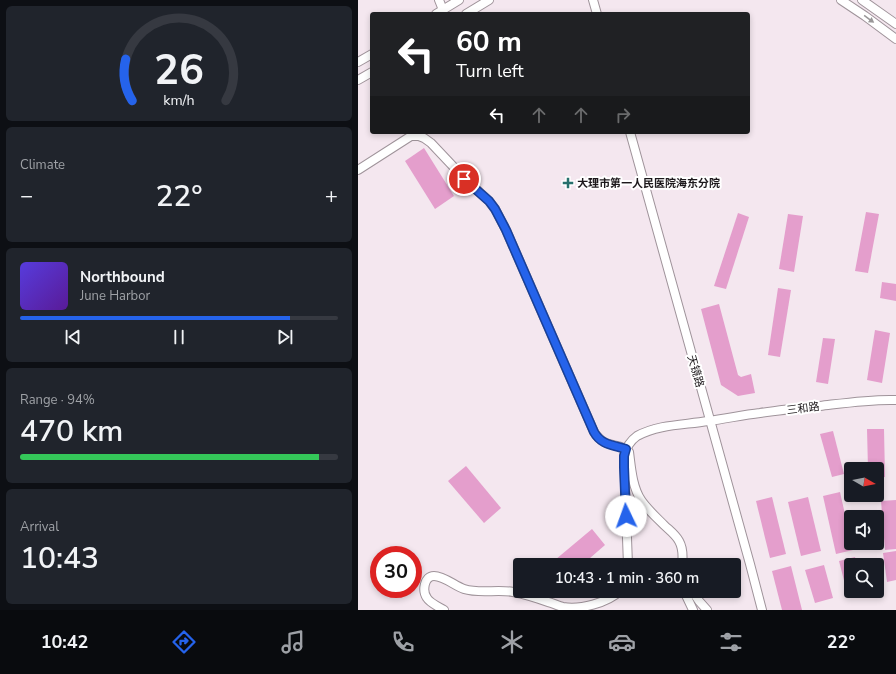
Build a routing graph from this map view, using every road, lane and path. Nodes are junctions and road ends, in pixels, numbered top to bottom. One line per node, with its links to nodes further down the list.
1 (439, 0): 7 (street)
2 (459, 0): 7 (street)
3 (489, 0): 8 (street)
4 (593, 0): 9 (street)
5 (841, 0): 11 (street, one-way to 11)
6 (862, 0): 10 (street)
7 (440, 12)
8 (469, 12)
9 (596, 12)
10 (896, 24)
11 (896, 39)
12 (370, 55): 13 (street)
13 (358, 62)
14 (370, 73): 15 (street)
15 (358, 80)
16 (631, 134): 19 (street, 天镜路)
17 (358, 170): 20 (street)
18 (896, 400): 19 (street, 三和路)
19 (710, 421): 20 (street, 三和路); 31 (street, 天镜路)
20 (626, 449): 21 (street); 22 (street)
21 (628, 558)
22 (682, 558)
23 (513, 592): 28 (street)
24 (533, 598): 25 (street)
25 (610, 598)
26 (687, 598): 29 (street)
27 (697, 598): 30 (street)
28 (444, 610)
29 (693, 610)
30 (707, 610)
31 (762, 610)

